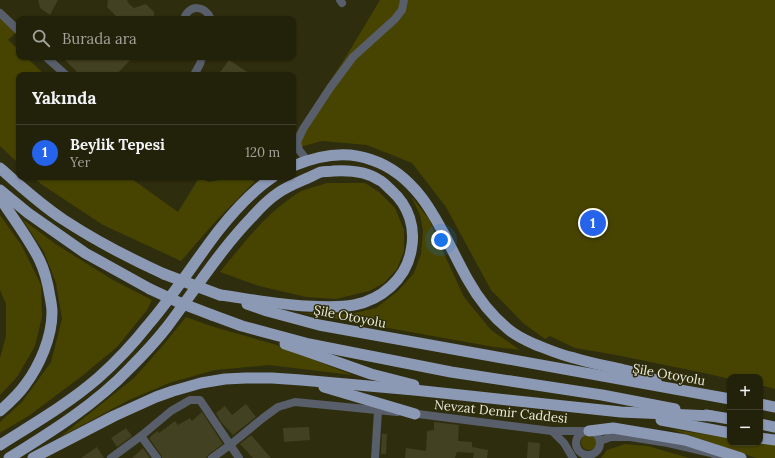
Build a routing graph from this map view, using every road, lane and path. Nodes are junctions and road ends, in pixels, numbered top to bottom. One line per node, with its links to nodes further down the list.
1 (404, 0): 10 (street)
2 (0, 13): 5 (street)
3 (186, 16): 4 (street)
4 (210, 16)
5 (16, 28)
6 (49, 60): 8 (street)
7 (201, 60): 9 (street)
8 (63, 72)
9 (196, 72)
10 (307, 160): 11 (highway); 19 (highway)
11 (296, 165)
12 (0, 168): 16 (highway, Şile Otoyolu, bridge)
13 (269, 180): 41 (highway)
14 (0, 190): 17 (highway, bridge)
15 (0, 198): 22 (highway)
16 (220, 295): 19 (highway, Şile Otoyolu); 44 (highway)
17 (242, 326): 20 (highway); 30 (highway)
18 (301, 380): 20 (highway); 29 (highway); 45 (highway)
19 (700, 394): 21 (highway, Şile Otoyolu)
20 (460, 396): 28 (highway)
21 (727, 398)
22 (13, 399): 24 (highway); 26 (highway)
23 (763, 404): 25 (highway)
24 (0, 406)
25 (775, 406)
26 (0, 411)
27 (378, 411): 29 (street, Nevzat Demir Caddesi); 42 (street, Nevzat Demir Caddesi); 50 (street)
28 (621, 412): 30 (highway); 36 (highway)
29 (415, 414): 34 (street, Nevzat Demir Caddesi)
30 (712, 416): 31 (highway)
31 (727, 418)
32 (763, 425): 33 (highway)
33 (775, 427)
34 (552, 431): 35 (street, Nevzat Demir Caddesi); 43 (street); 51 (street)
35 (587, 431): 39 (street); 43 (street); 53 (highway)
36 (727, 432)
37 (141, 436): 42 (street); 46 (street); 47 (street)
38 (763, 438): 40 (highway)
39 (600, 440): 43 (street); 52 (street)
40 (775, 440)
41 (0, 445)
42 (230, 445): 48 (street, Nevzat Demir Caddesi); 49 (street)
43 (584, 455)
44 (9, 458)
45 (33, 458)
46 (111, 458)
47 (157, 458)
48 (212, 458)
49 (239, 458)
50 (375, 458)
51 (573, 458)
52 (722, 458)
53 (741, 458)

